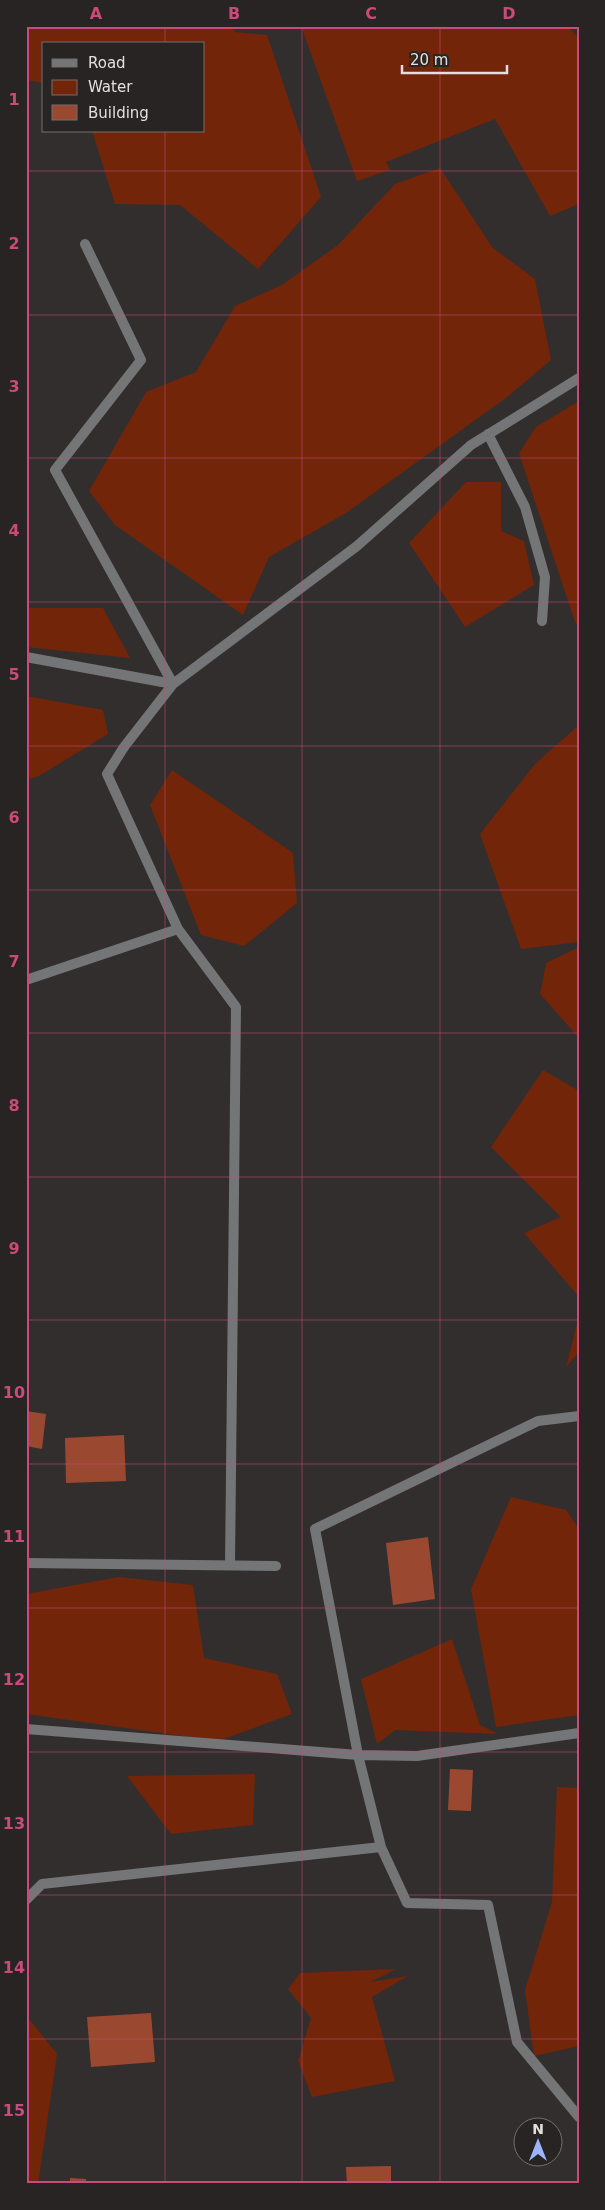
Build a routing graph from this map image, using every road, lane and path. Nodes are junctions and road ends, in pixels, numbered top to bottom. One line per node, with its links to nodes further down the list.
1 (85, 244): 6 (street)
2 (579, 378): 3 (street)
3 (488, 434): 4 (street); 6 (street)
4 (542, 620)
5 (26, 657): 6 (street)
6 (173, 684): 7 (street)
7 (178, 929): 8 (street); 11 (street)
8 (26, 980)
9 (579, 1416): 15 (street)
10 (26, 1563): 11 (street)
11 (230, 1565): 12 (street)
12 (276, 1566)
13 (26, 1729): 15 (street)
14 (579, 1733): 15 (street)
15 (358, 1755): 16 (street)
16 (381, 1848): 17 (street); 18 (street)
17 (26, 1900)
18 (579, 2117)

